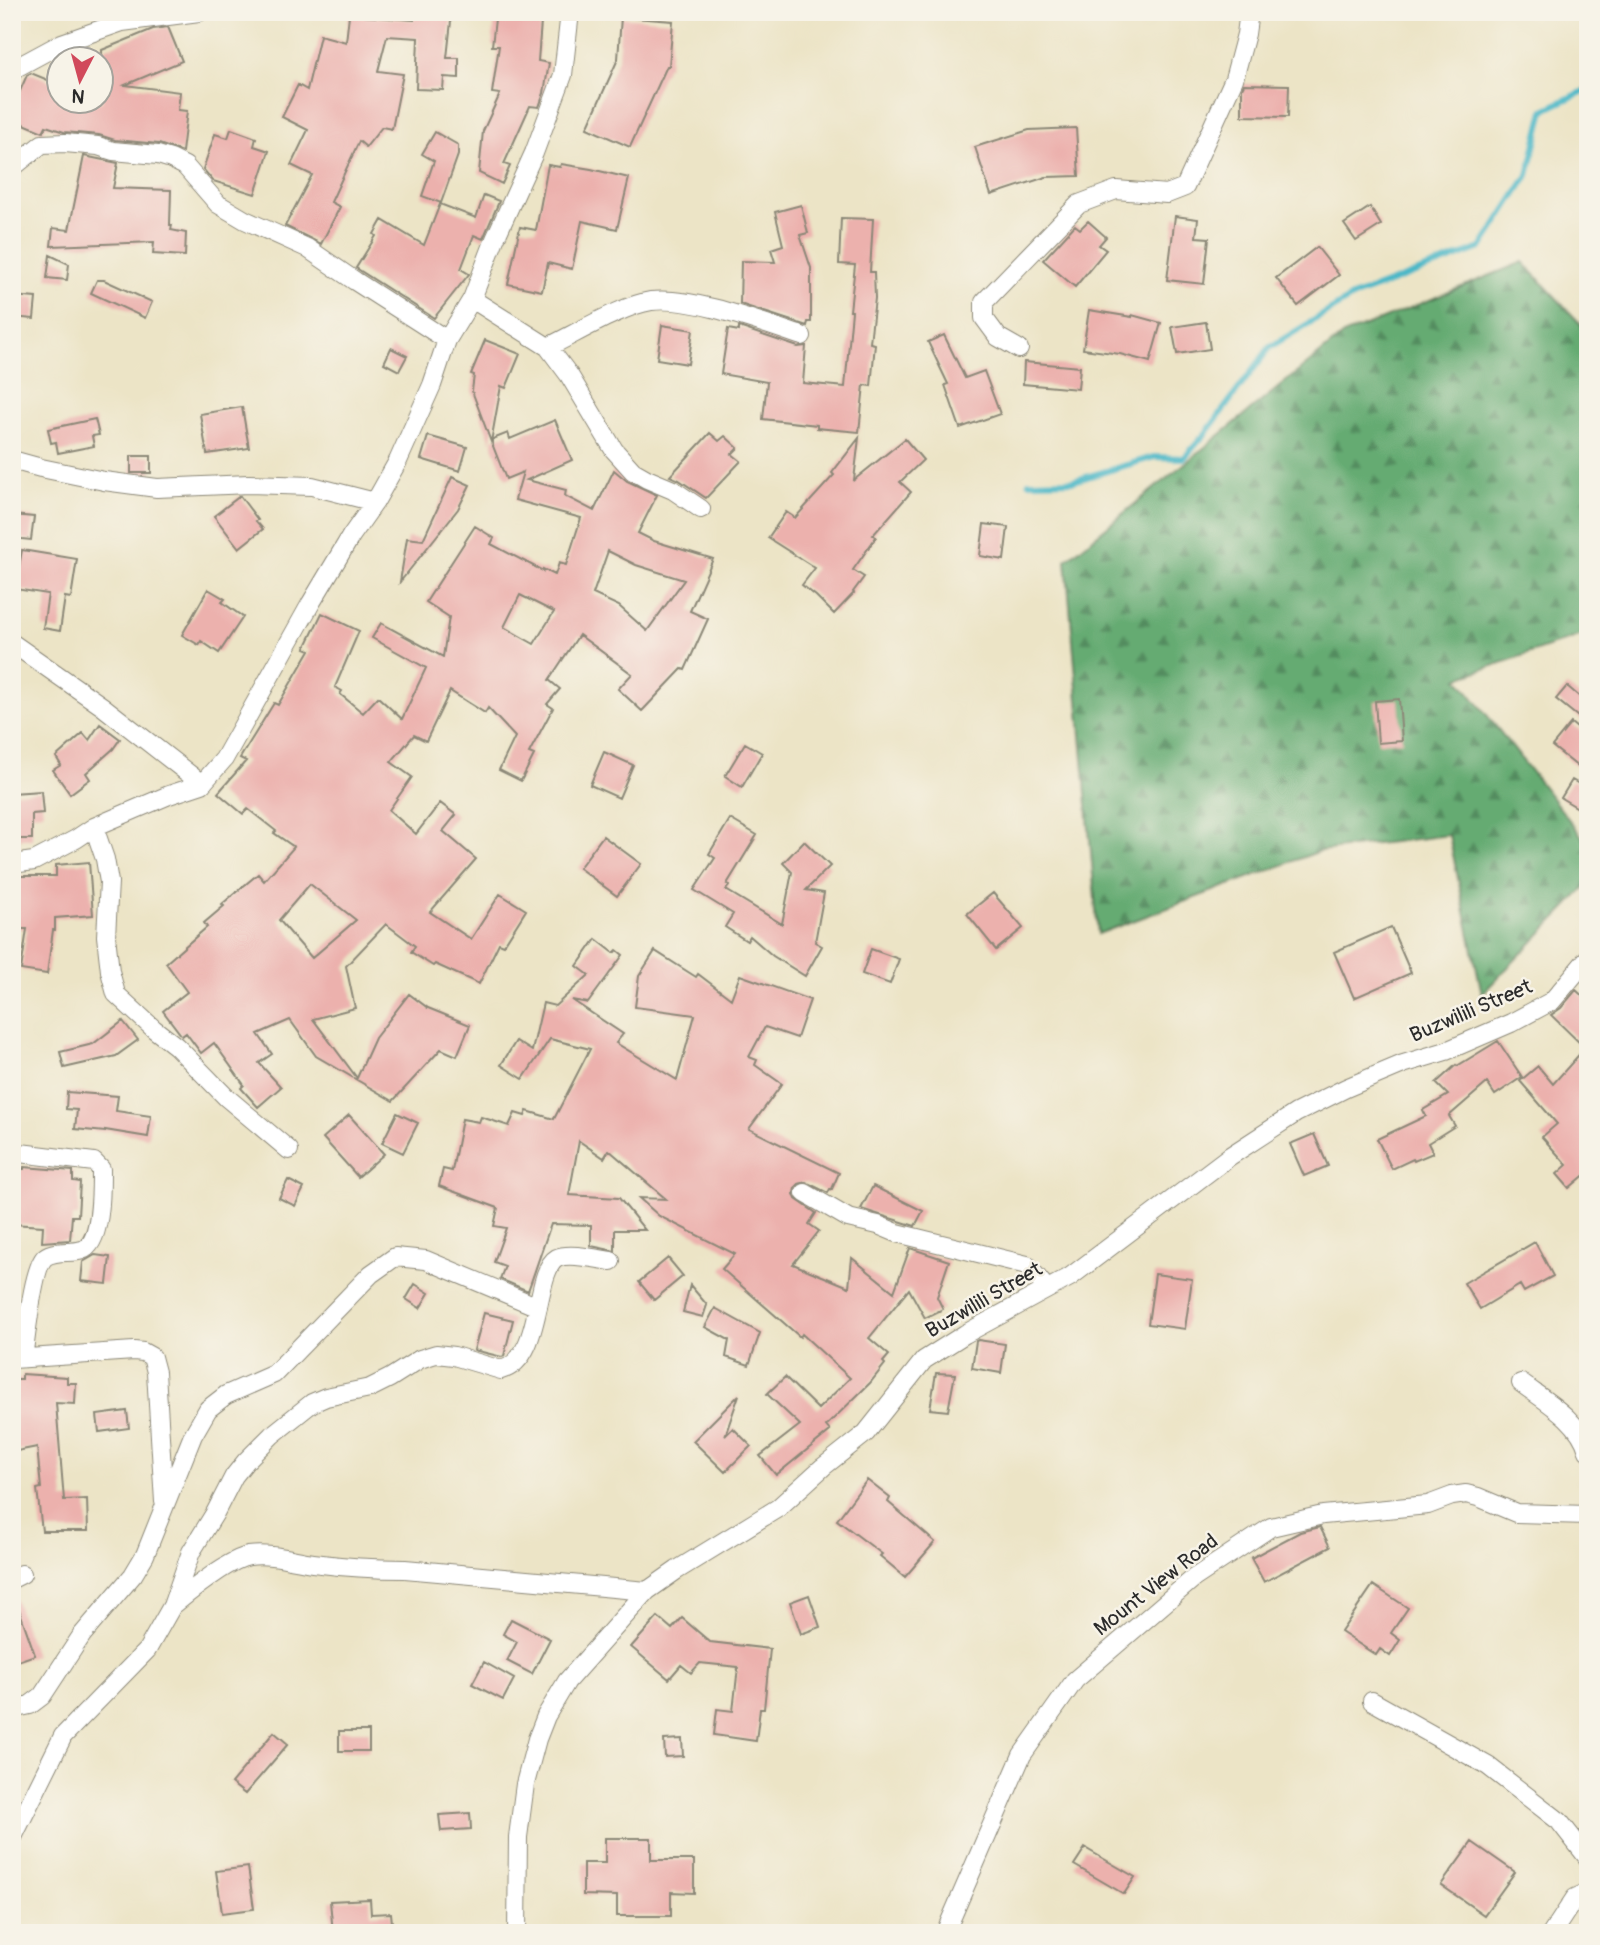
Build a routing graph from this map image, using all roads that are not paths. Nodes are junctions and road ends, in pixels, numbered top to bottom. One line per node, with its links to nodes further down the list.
1 (199, 12): 4 (street)
2 (570, 12): 6 (street)
3 (1249, 12): 10 (street)
4 (12, 70)
5 (12, 168): 8 (street)
6 (472, 299): 8 (street); 9 (street)
7 (802, 335): 9 (street)
8 (447, 340): 12 (street)
9 (548, 347): 13 (street)
10 (1019, 349)
11 (12, 460): 12 (street)
12 (375, 502): 15 (street)
13 (701, 509)
14 (12, 643): 15 (street)
15 (202, 784): 16 (street)
16 (94, 827): 17 (street); 19 (street)
17 (12, 864)
18 (1588, 958): 23 (street, Buzwilili Street)
19 (289, 1150)
20 (12, 1152): 25 (street)
21 (804, 1193): 23 (street)
22 (611, 1261): 24 (street)
23 (1047, 1289): 30 (street, Buzwilili Street)
24 (538, 1307): 28 (street); 31 (street)
25 (18, 1359): 28 (street)
26 (1521, 1382): 27 (street)
27 (1588, 1451)
28 (164, 1506): 33 (street)
29 (1588, 1515): 38 (street, Mount View Road)
30 (647, 1591): 31 (street); 37 (street, Buzwilili Street)
31 (172, 1606): 34 (street)
32 (1372, 1702): 35 (street)
33 (12, 1709)
34 (13, 1835)
35 (1588, 1858)
36 (1588, 1892): 39 (street)
37 (517, 1933)
38 (945, 1933)
39 (1552, 1933)

